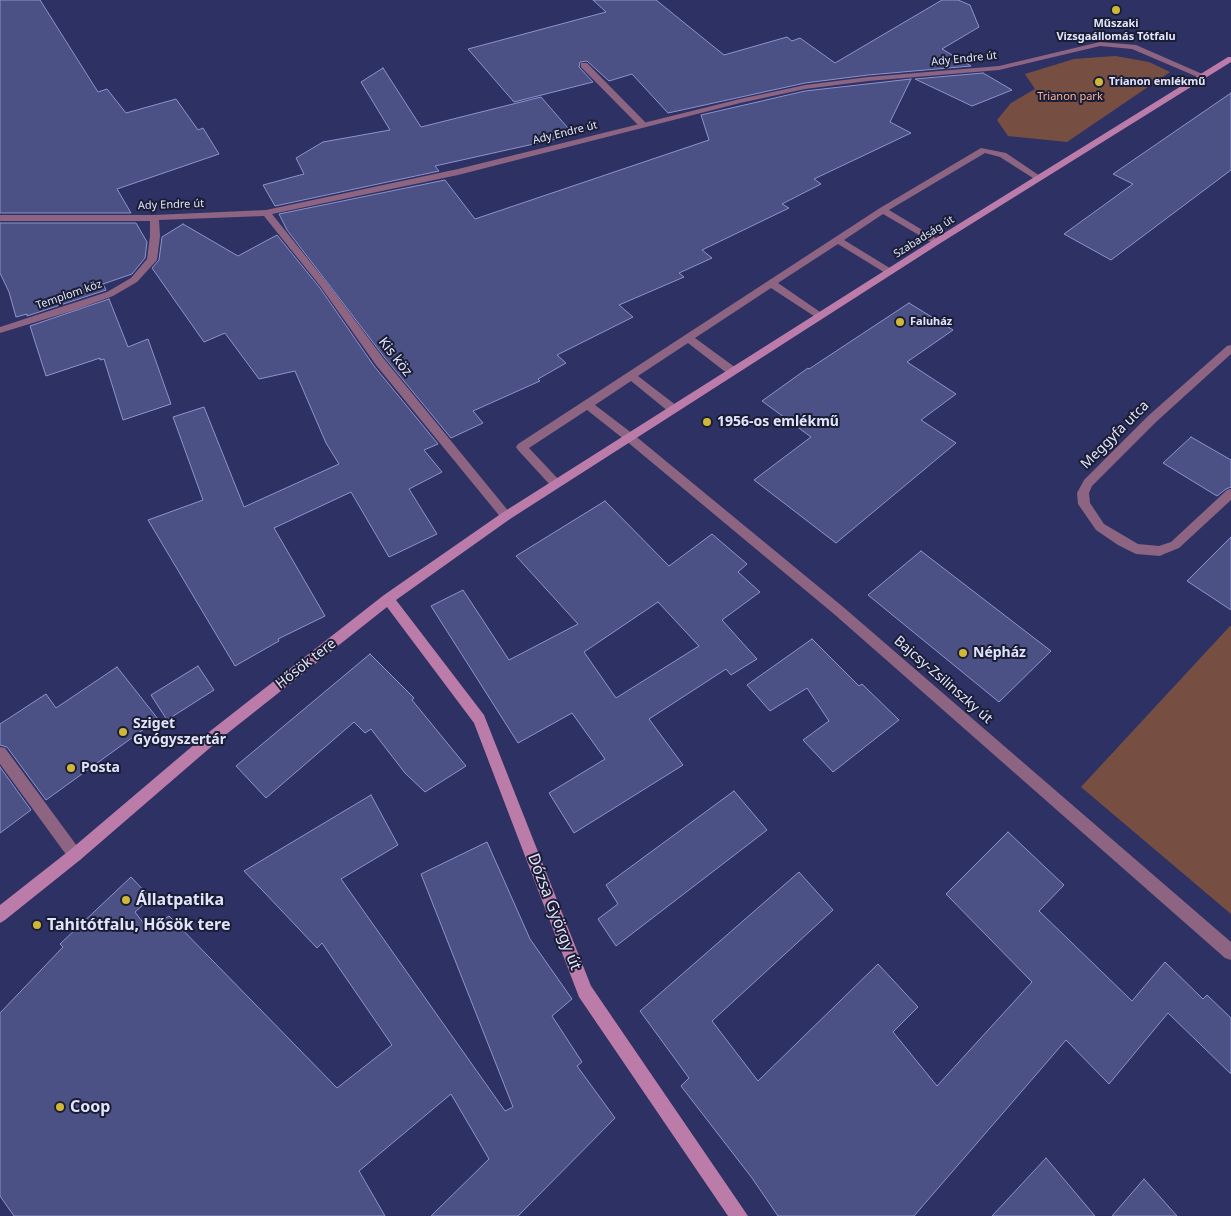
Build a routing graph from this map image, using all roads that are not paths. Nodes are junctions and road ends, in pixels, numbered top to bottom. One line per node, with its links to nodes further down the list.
1 (1231, 59): 3 (main road, Szabadság út)
2 (584, 65): 4 (street)
3 (1203, 76): 4 (street, Ady Endre út); 5 (main road, Szabadság út)
4 (643, 125): 7 (street, Ady Endre út)
5 (1039, 178): 6 (street); 11 (main road, Szabadság út)
6 (884, 210): 10 (street); 11 (street)
7 (266, 213): 9 (street, Ady Endre út); 25 (street, Kis köz)
8 (0, 218): 9 (street, Ady Endre út)
9 (154, 218): 15 (street, Templom köz)
10 (838, 240): 12 (street); 13 (street)
11 (936, 242): 12 (main road, Szabadság út)
12 (890, 272): 14 (main road, Szabadság út)
13 (772, 284): 14 (street); 16 (street)
14 (820, 316): 18 (main road, Szabadság út)
15 (0, 330)
16 (688, 338): 18 (street); 19 (street)
17 (1231, 348): 24 (street, Meggyfa utca)
18 (732, 371): 21 (main road, Szabadság út)
19 (632, 376): 20 (street); 21 (street)
20 (588, 405): 22 (street, Bajcsy-Zsilinszky út); 23 (street)
21 (673, 409): 22 (main road, Szabadság út)
22 (629, 436): 23 (main road, Hősök tere); 30 (street, Bajcsy-Zsilinszky út)
23 (555, 483): 25 (main road, Hősök tere)
24 (1231, 493)
25 (506, 516): 26 (main road, Hősök tere)
26 (388, 599): 28 (main road, Hősök tere); 31 (main road, Dózsa György út)
27 (0, 753): 28 (street)
28 (75, 855): 29 (main road, Hősök tere)
29 (0, 915)
30 (1231, 952)
31 (739, 1216)

